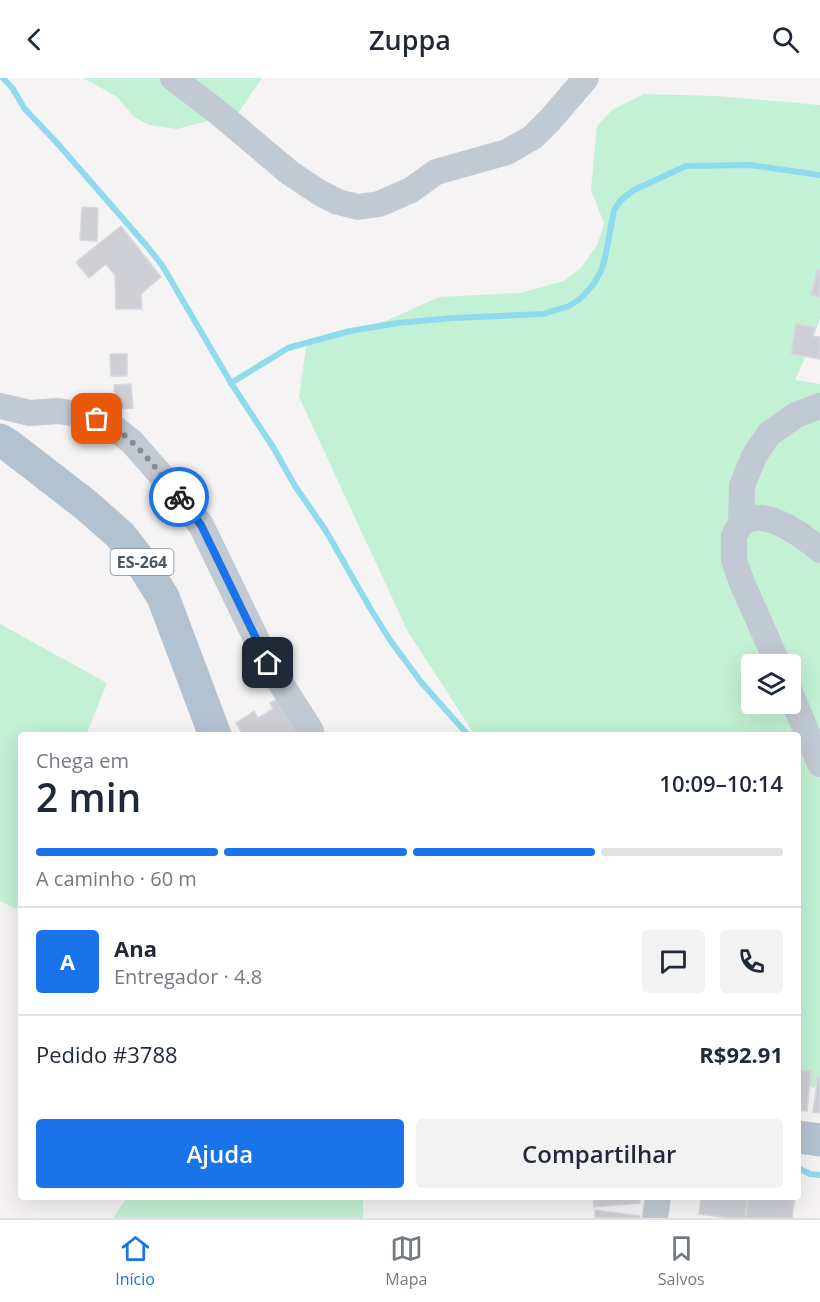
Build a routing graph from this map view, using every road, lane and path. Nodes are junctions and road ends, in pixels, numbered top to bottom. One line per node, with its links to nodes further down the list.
1 (173, 78): 2 (street)
2 (586, 78)
3 (0, 406): 10 (street)
4 (820, 406): 6 (street)
5 (0, 440): 11 (main road, ES-264)
6 (741, 523): 7 (street); 8 (street)
7 (820, 550)
8 (774, 654)
9 (799, 714): 12 (street)
10 (311, 731)
11 (214, 732)
12 (820, 764)
13 (801, 1137): 14 (main road)
14 (820, 1140)

